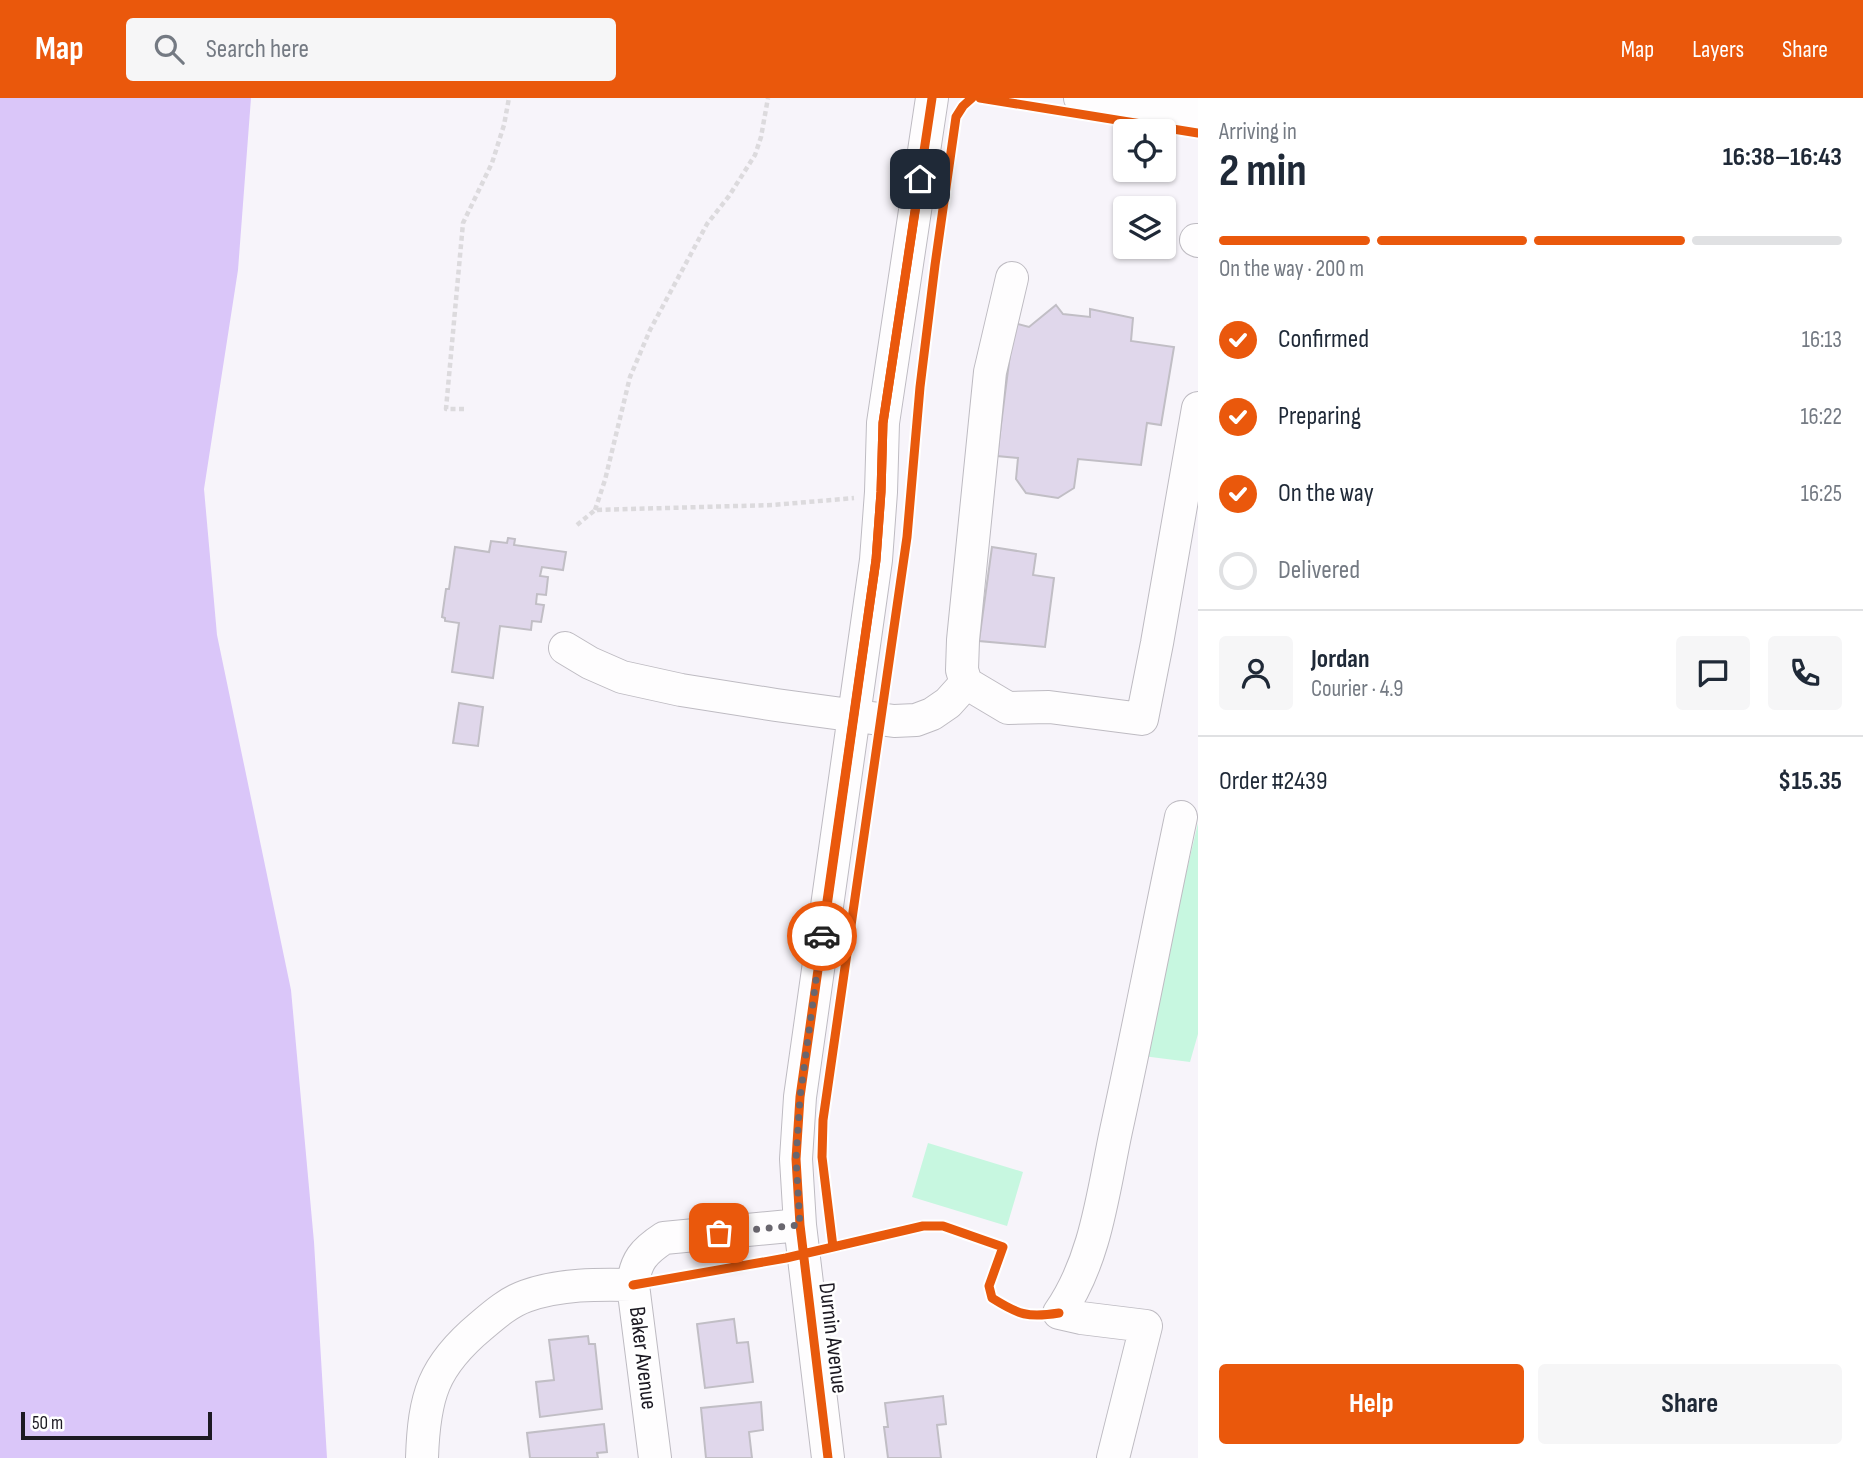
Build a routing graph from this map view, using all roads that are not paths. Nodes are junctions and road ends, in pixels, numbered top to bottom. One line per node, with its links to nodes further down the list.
1 (932, 98): 8 (street, Durnin Avenue)
2 (1080, 98): 3 (street)
3 (1198, 112)
4 (1012, 278): 7 (street)
5 (1198, 408): 7 (street)
6 (565, 648): 8 (street)
7 (965, 684): 8 (street)
8 (853, 715): 10 (street, Durnin Avenue)
9 (1181, 817): 15 (street)
10 (800, 1225): 11 (street, Baker Avenue); 14 (street, Durnin Avenue)
11 (634, 1285): 12 (street); 13 (street, Baker Avenue)
12 (422, 1458)
13 (655, 1458)
14 (828, 1458)
15 (1113, 1458)

